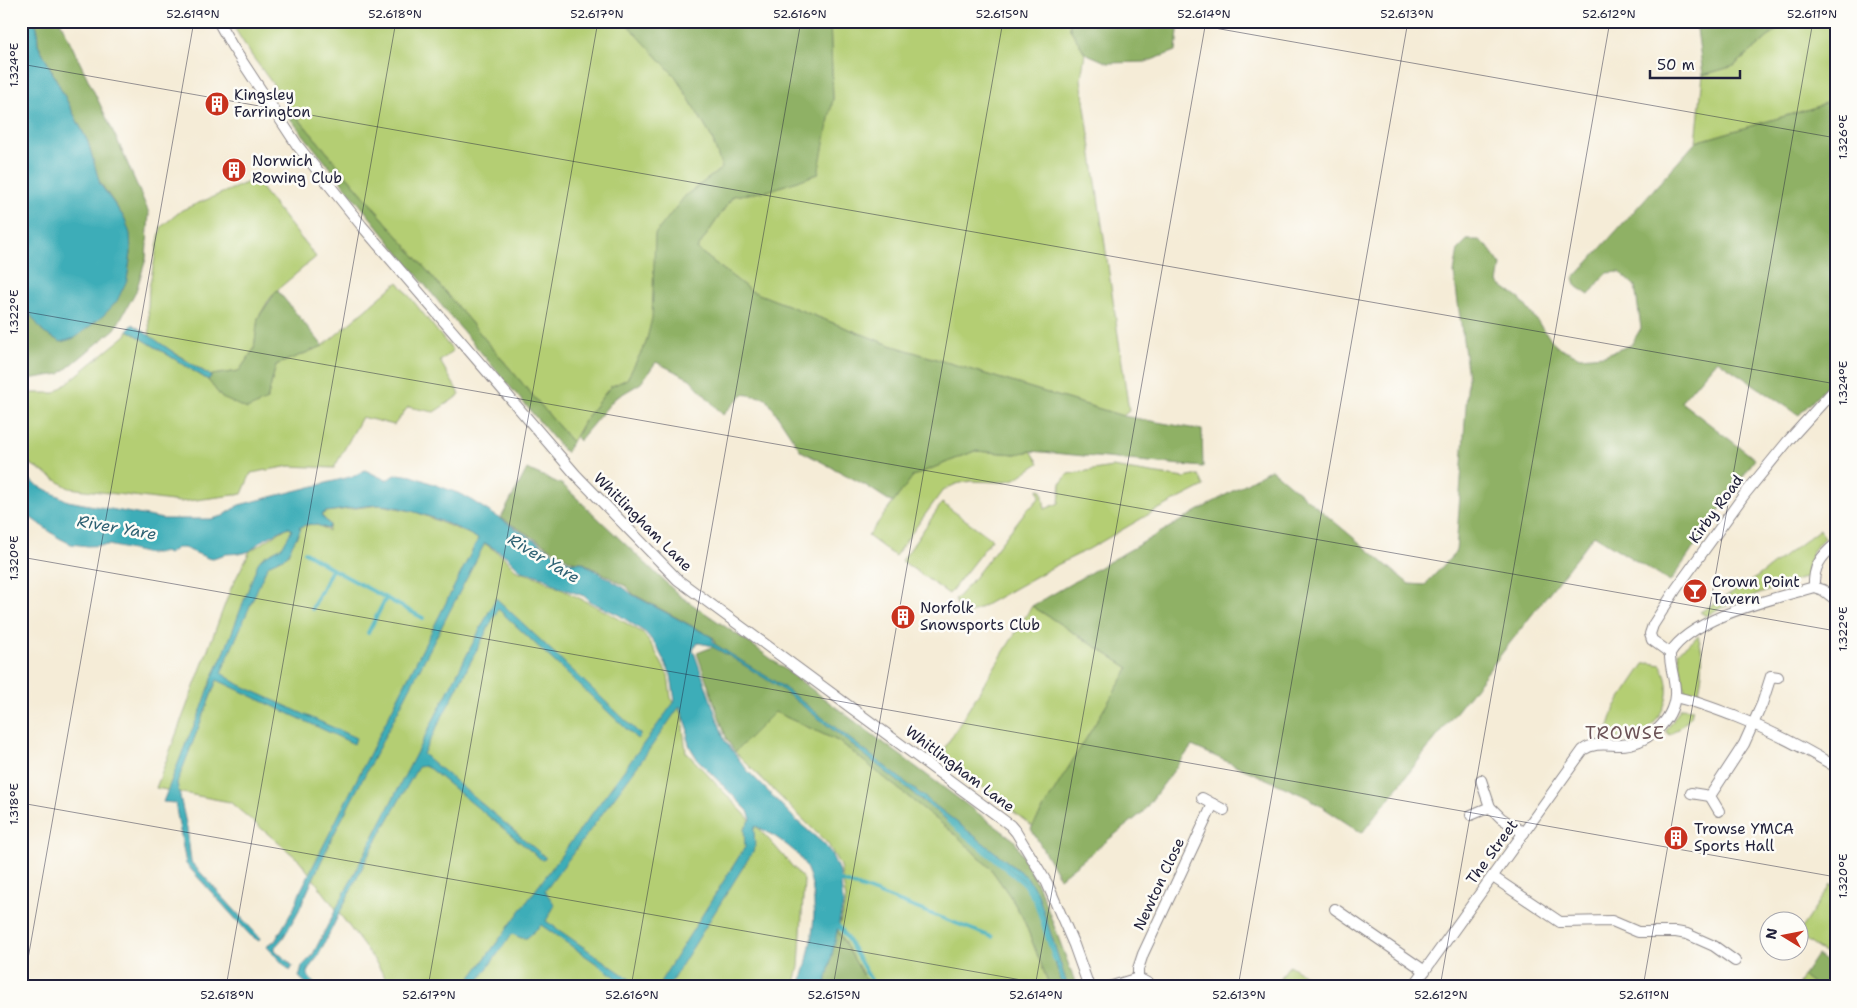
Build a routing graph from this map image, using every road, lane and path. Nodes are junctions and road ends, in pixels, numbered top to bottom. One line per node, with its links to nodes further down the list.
1 (218, 21): 26 (street, Whitlingham Lane)
2 (1836, 388): 6 (street, Kirby Road)
3 (1836, 544): 4 (street)
4 (1814, 587): 5 (street); 6 (street)
5 (1836, 600)
6 (1670, 653): 8 (street)
7 (1778, 677): 9 (street)
8 (1675, 697): 9 (street); 20 (street, The Street)
9 (1754, 724): 10 (street); 13 (street)
10 (1836, 767)
11 (1482, 780): 16 (street)
12 (1691, 793): 13 (street)
13 (1710, 796): 18 (street)
14 (1202, 798): 15 (street)
15 (1213, 804): 17 (street); 25 (street, Newton Close)
16 (1490, 808): 19 (street); 20 (street)
17 (1224, 810)
18 (1719, 811)
19 (1471, 815)
20 (1524, 833): 21 (street, The Street)
21 (1493, 877): 23 (street); 24 (street, The Street)
22 (1335, 909): 24 (street)
23 (1734, 961)
24 (1425, 971): 29 (street, The Street)
25 (1138, 978): 27 (street); 28 (street)
26 (1089, 987)
27 (1109, 987)
28 (1155, 987)
29 (1413, 987)

